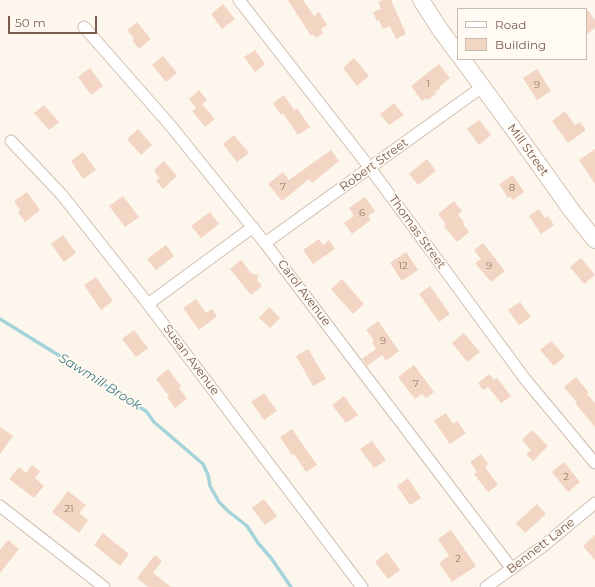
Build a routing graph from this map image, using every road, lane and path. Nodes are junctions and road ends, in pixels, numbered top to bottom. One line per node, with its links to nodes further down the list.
1 (239, 0): 8 (street, Thomas Street)
2 (421, 0): 4 (street)
3 (84, 27): 9 (street, Carol Avenue)
4 (457, 53)
5 (463, 60): 6 (street, Mill Street)
6 (482, 86): 8 (street, Robert Street); 10 (street, Mill Street)
7 (11, 141): 12 (street, Susan Avenue)
8 (370, 168): 11 (street, Robert Street); 13 (street, Thomas Street)
9 (252, 227): 11 (street, Carol Avenue); 12 (street)
10 (595, 240)
11 (265, 243): 16 (street, Carol Avenue)
12 (148, 304): 18 (street, Susan Avenue)
13 (595, 462)
14 (595, 503): 16 (street, Bennett Lane)
15 (0, 506): 17 (street)
16 (512, 569): 19 (street, Bennett Lane)
17 (104, 587)
18 (362, 587)
19 (486, 587)

